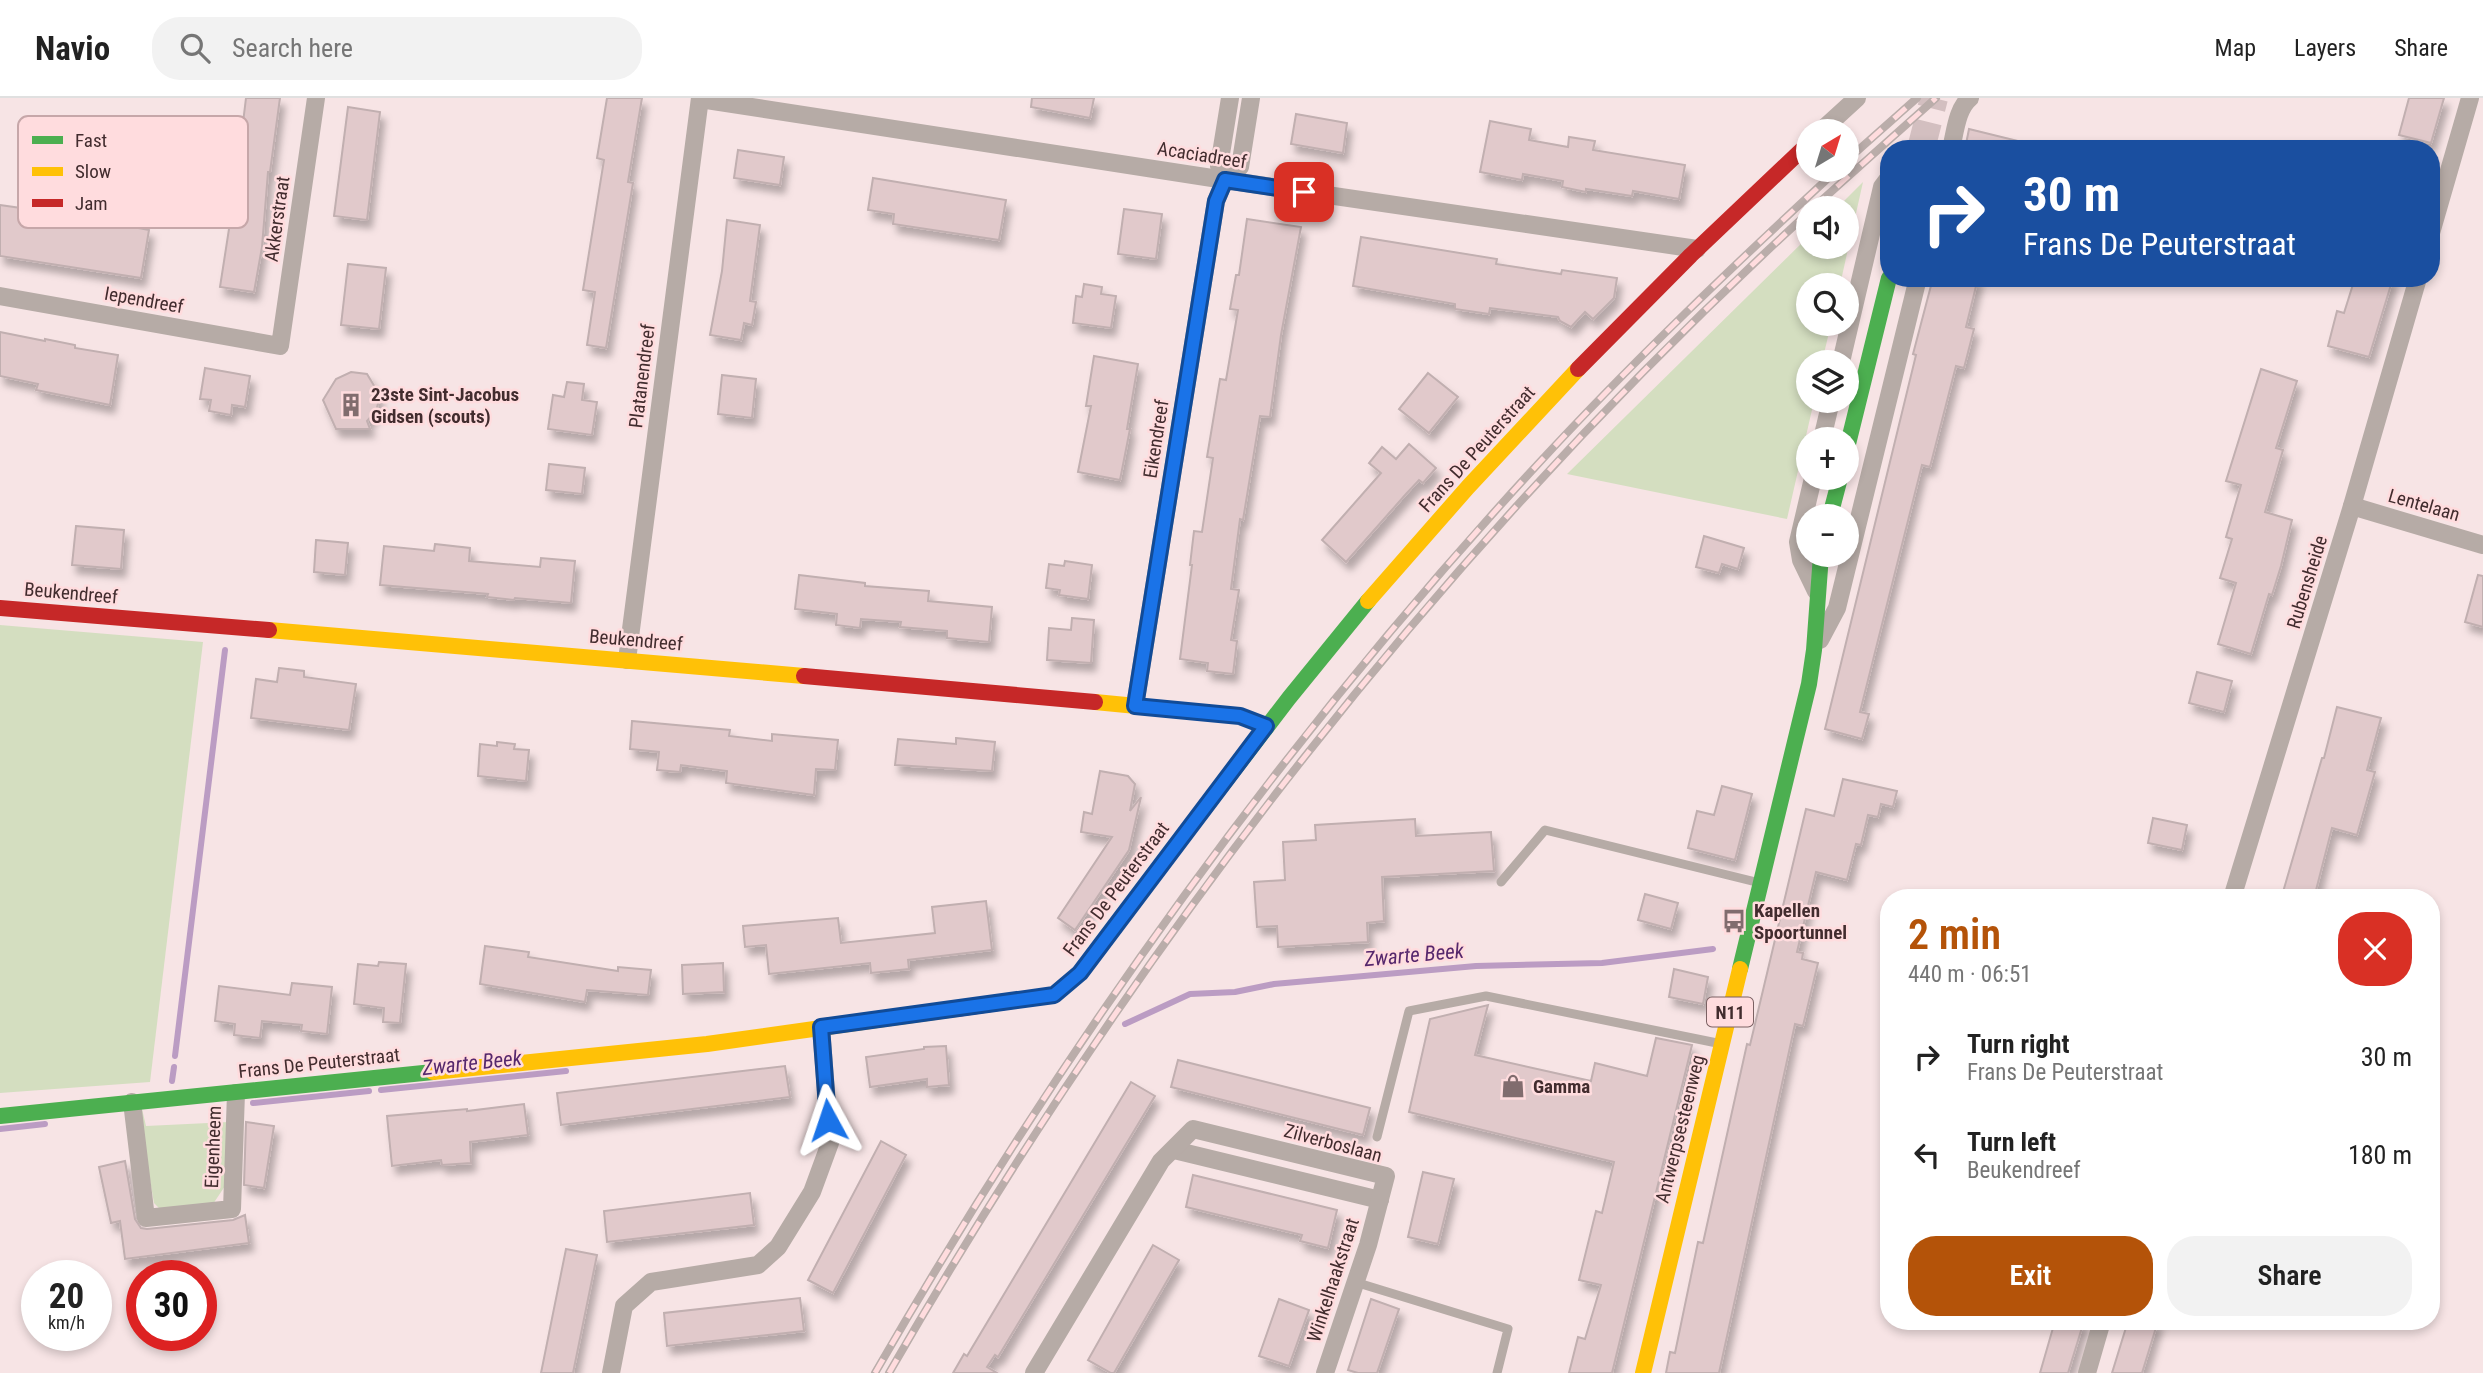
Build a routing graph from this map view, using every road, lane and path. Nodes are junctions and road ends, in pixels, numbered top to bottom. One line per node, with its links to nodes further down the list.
1 (316, 98): 19 (street, Akkerstraat)
2 (1230, 98): 11 (street, Eikendreef)
3 (1251, 98): 11 (street, Eikendreef)
4 (1857, 98): 8 (street)
5 (2470, 98): 13 (street)
6 (700, 99): 11 (street, Acaciadreef); 29 (street, Platanendreef)
7 (1968, 100): 9 (street)
8 (1834, 119)
9 (1953, 140)
10 (1796, 155): 14 (street, Frans De Peuterstraat)
11 (1225, 180): 14 (street, Acaciadreef); 30 (street, Eikendreef)
12 (1880, 195): 20 (street)
13 (2440, 202)
14 (1697, 249): 31 (street, Frans De Peuterstraat)
15 (1887, 287): 21 (street)
16 (1917, 287): 28 (street, Antwerpsesteenweg)
17 (2415, 287): 23 (street, Rubensheide)
18 (0, 296): 19 (street, Iependreef)
19 (280, 346)
20 (1843, 350)
21 (1852, 427)
22 (1810, 490): 26 (street, Antwerpsesteenweg)
23 (2352, 506): 24 (street, Lentelaan); 34 (street, Rubensheide)
24 (2483, 545)
25 (1820, 567): 26 (street, Antwerpsesteenweg / N11)
26 (1818, 597): 28 (street, Antwerpsesteenweg / N11)
27 (0, 608): 29 (street, Beukendreef)
28 (1814, 649): 33 (street, Antwerpsesteenweg / N11)
29 (627, 660): 30 (street, Beukendreef)
30 (1135, 706): 31 (street, Beukendreef)
31 (1266, 726): 35 (street, Frans De Peuterstraat)
32 (1501, 882): 33 (lane)
33 (1761, 883): 36 (street, Antwerpsesteenweg / N11)
34 (2235, 889)
35 (821, 1027): 37 (street, Frans De Peuterstraat); 45 (street)
36 (1722, 1044): 40 (lane); 49 (street, Antwerpsesteenweg / N11)
37 (236, 1093): 38 (street, Frans De Peuterstraat); 38 (street, Eigenheem)
38 (132, 1102): 39 (street, Frans De Peuterstraat)
39 (0, 1116)
40 (1377, 1137)
41 (1174, 1150): 42 (street); 42 (street, Zilverboslaan); 46 (street, Zilverboslaan)
42 (1380, 1200): 43 (street, Winkelhaakstraat)
43 (1355, 1282): 47 (street, Winkelhaakstraat); 48 (lane)
44 (2099, 1330): 50 (street)
45 (611, 1373)
46 (1034, 1373)
47 (1325, 1373)
48 (1497, 1373)
49 (1643, 1373)
50 (2087, 1373)

